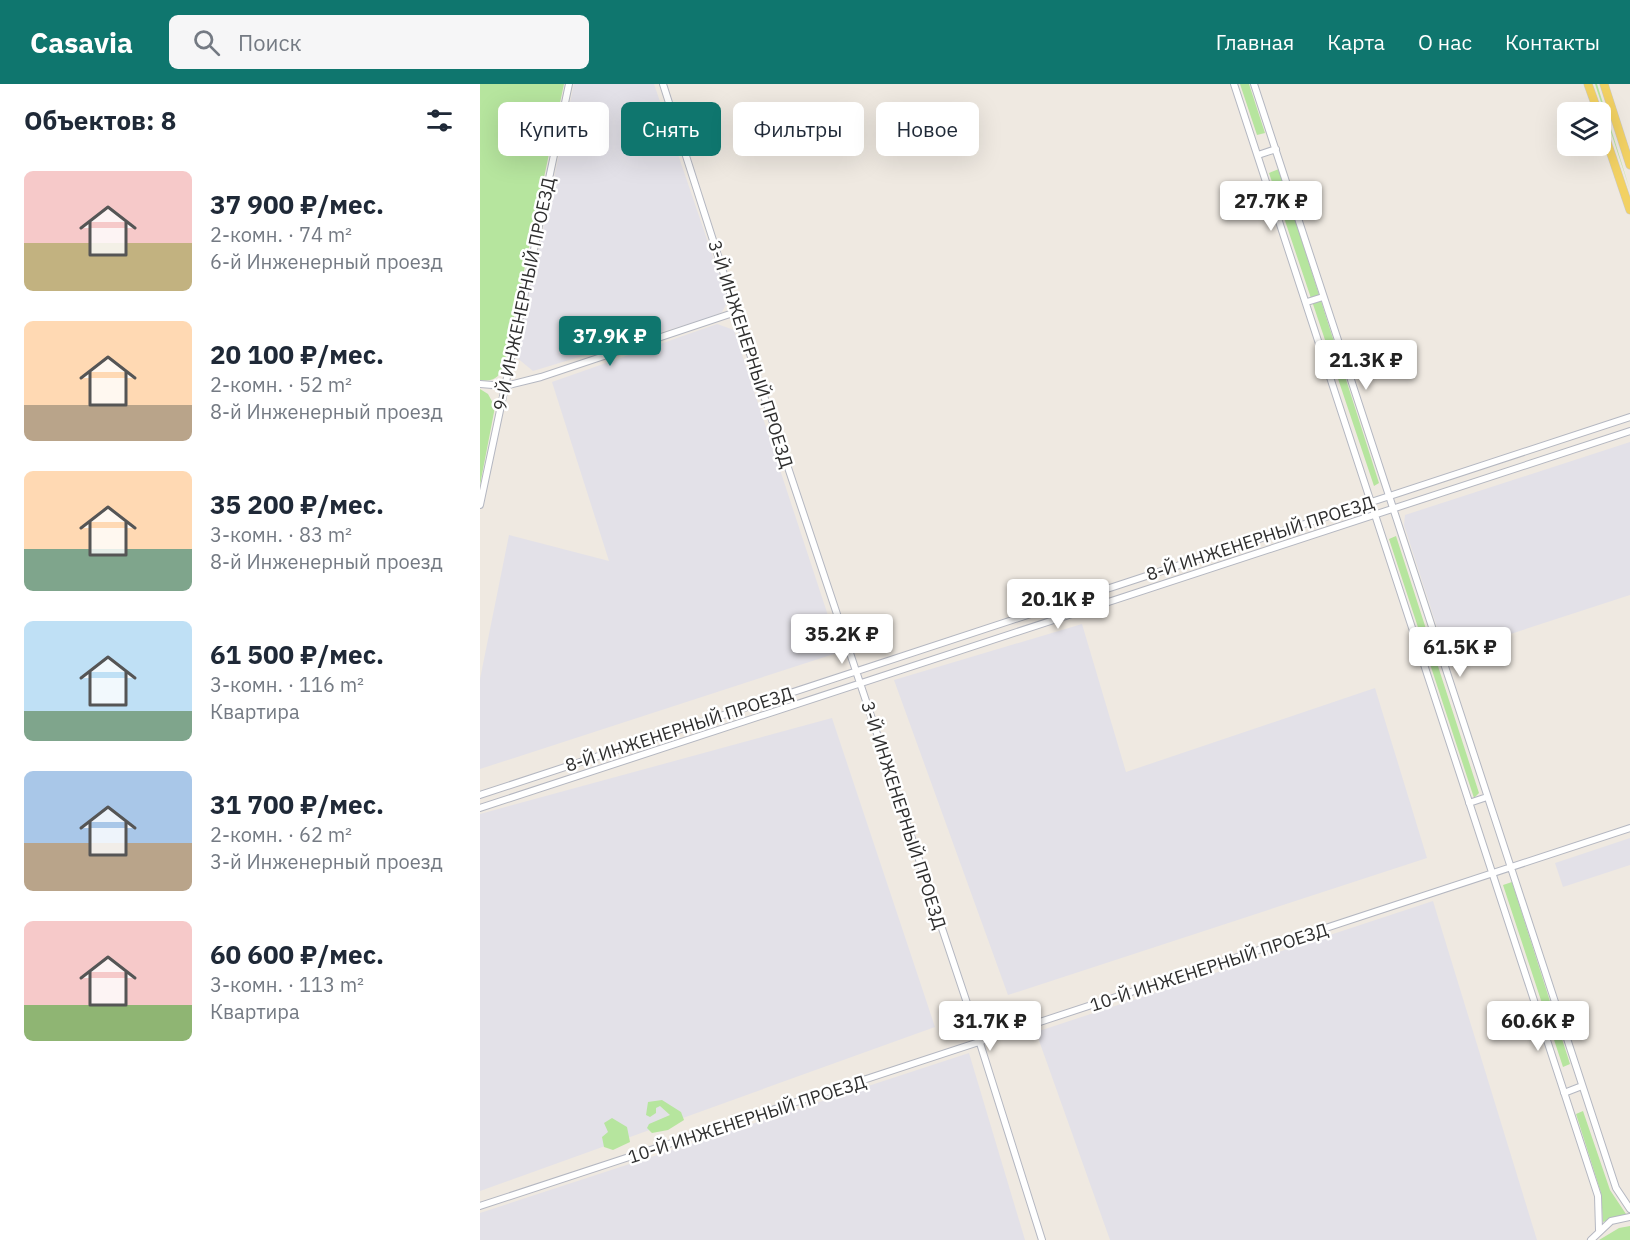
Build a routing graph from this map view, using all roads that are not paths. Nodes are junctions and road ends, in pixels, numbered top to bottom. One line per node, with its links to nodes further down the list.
1 (569, 84): 17 (street, 9-Й ИНЖЕНЕРНЫЙ ПРОЕЗД)
2 (663, 84): 15 (street, 3-Й ИНЖЕНЕРНЫЙ ПРОЕЗД)
3 (1234, 84): 10 (street)
4 (1254, 84): 8 (street)
5 (1588, 84): 7 (main road)
6 (1604, 84): 11 (main road)
7 (1594, 102)
8 (1276, 149): 10 (street); 13 (street)
9 (1611, 154): 12 (main road)
10 (1258, 155): 14 (street)
11 (1630, 165)
12 (1630, 210)
13 (1322, 295): 14 (street); 22 (street)
14 (1307, 302): 23 (street)
15 (736, 312): 17 (street); 29 (street, 3-Й ИНЖЕНЕРНЫЙ ПРОЕЗД)
16 (480, 384): 17 (street)
17 (505, 386): 24 (street, 9-Й ИНЖЕНЕРНЫЙ ПРОЕЗД)
18 (1630, 417): 20 (street, 8-Й ИНЖЕНЕРНЫЙ ПРОЕЗД)
19 (1630, 431): 21 (street, 8-Й ИНЖЕНЕРНЫЙ ПРОЕЗД)
20 (1430, 483): 21 (street); 22 (street, 8-Й ИНЖЕНЕРНЫЙ ПРОЕЗД)
21 (1434, 495): 25 (street, 8-Й ИНЖЕНЕРНЫЙ ПРОЕЗД)
22 (1388, 496): 23 (street, 8-Й ИНЖЕНЕРНЫЙ ПРОЕЗД); 25 (street)
23 (1371, 502): 26 (street); 27 (street, 8-Й ИНЖЕНЕРНЫЙ ПРОЕЗД)
24 (480, 505)
25 (1392, 508): 26 (street, 8-Й ИНЖЕНЕРНЫЙ ПРОЕЗД); 32 (street)
26 (1376, 514): 28 (street, 8-Й ИНЖЕНЕРНЫЙ ПРОЕЗД); 33 (street)
27 (950, 639): 28 (street); 29 (street, 8-Й ИНЖЕНЕРНЫЙ ПРОЕЗД)
28 (953, 651): 30 (street, 8-Й ИНЖЕНЕРНЫЙ ПРОЕЗД)
29 (856, 670): 30 (street, 3-Й ИНЖЕНЕРНЫЙ ПРОЕЗД); 31 (street, 8-Й ИНЖЕНЕРНЫЙ ПРОЕЗД)
30 (860, 681): 34 (street, 8-Й ИНЖЕНЕРНЫЙ ПРОЕЗД); 38 (street, 3-Й ИНЖЕНЕРНЫЙ ПРОЕЗД)
31 (480, 795)
32 (1486, 798): 33 (street); 36 (street)
33 (1469, 803): 37 (street)
34 (480, 807)
35 (1630, 828): 36 (street, 10-Й ИНЖЕНЕРНЫЙ ПРОЕЗД)
36 (1509, 866): 37 (street, 10-Й ИНЖЕНЕРНЫЙ ПРОЕЗД); 39 (street)
37 (1492, 873): 38 (street, 10-Й ИНЖЕНЕРНЫЙ ПРОЕЗД); 40 (street)
38 (980, 1042): 41 (street, 10-Й ИНЖЕНЕРНЫЙ ПРОЕЗД); 45 (street, 3-Й ИНЖЕНЕРНЫЙ ПРОЕЗД)
39 (1582, 1086): 40 (street); 42 (street)
40 (1564, 1092): 44 (street)
41 (480, 1206)
42 (1630, 1209)
43 (1630, 1217): 44 (street)
44 (1599, 1230): 46 (street)
45 (1042, 1240)
46 (1591, 1240)

